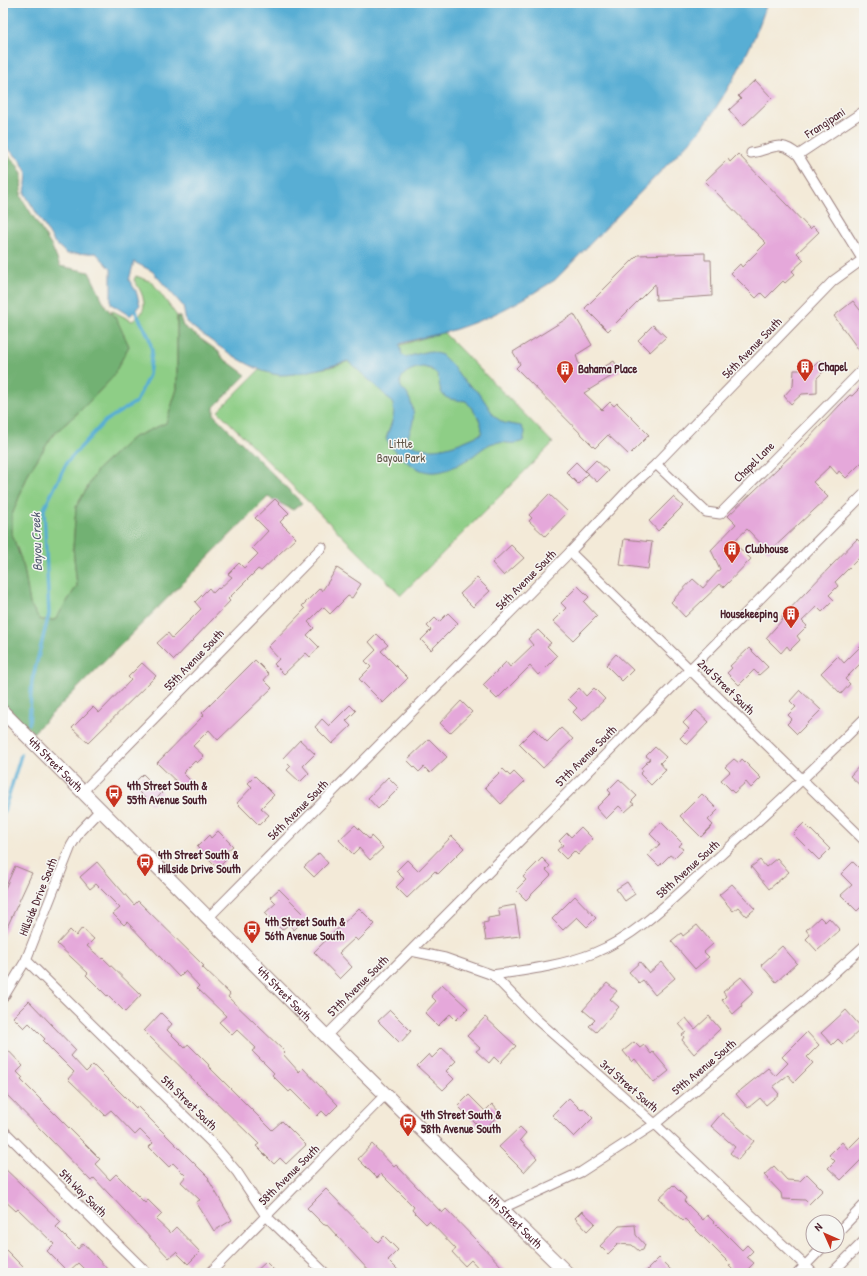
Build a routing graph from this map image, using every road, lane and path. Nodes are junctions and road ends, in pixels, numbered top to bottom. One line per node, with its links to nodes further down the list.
1 (864, 111): 3 (street, Frangipani)
2 (751, 153): 3 (street)
3 (798, 155): 4 (street)
4 (863, 261): 6 (street, 56th Avenue South)
5 (864, 368): 6 (street, Chapel Lane)
6 (656, 464): 9 (street, 56th Avenue South)
7 (864, 494): 10 (street, 57th Avenue South)
8 (322, 547): 14 (street, 55th Avenue South)
9 (570, 552): 10 (street, 2nd Street South); 17 (street, 56th Avenue South)
10 (689, 668): 13 (street, 2nd Street South); 19 (street, 57th Avenue South)
11 (3, 712): 14 (street, 4th Street South)
12 (864, 718): 13 (street, 58th Avenue South)
13 (803, 780): 16 (street, 2nd Street South); 21 (street, 58th Avenue South)
14 (83, 791): 15 (street, 4th Street South)
15 (101, 809): 17 (street, 4th Street South); 20 (street, Hillside Drive South)
16 (864, 840)
17 (208, 918): 23 (street, 4th Street South)
18 (864, 946): 25 (street, 59th Avenue South)
19 (411, 951): 21 (street, 3rd Street South); 23 (street, 57th Avenue South)
20 (26, 960): 22 (street, Hillside Drive South); 29 (street, 5th Street South)
21 (494, 975): 25 (street, 3rd Street South)
22 (3, 998)
23 (326, 1036): 24 (street, 4th Street South)
24 (386, 1094): 28 (street, 4th Street South); 29 (street, 58th Avenue South)
25 (654, 1124): 28 (street, 59th Avenue South); 33 (street, 3rd Street South)
26 (3, 1130): 34 (street, 5th Way South)
27 (864, 1205): 30 (street)
28 (503, 1208): 37 (street, 4th Street South)
29 (266, 1216): 35 (street, 58th Avenue South); 36 (street, 5th Street South)
30 (845, 1225)
31 (864, 1241): 40 (street)
32 (816, 1254): 33 (street)
33 (805, 1266): 38 (street); 39 (street, 3rd Street South)
34 (147, 1273)
35 (210, 1273)
36 (325, 1273)
37 (567, 1273)
38 (798, 1273)
39 (813, 1273)
40 (832, 1273)

